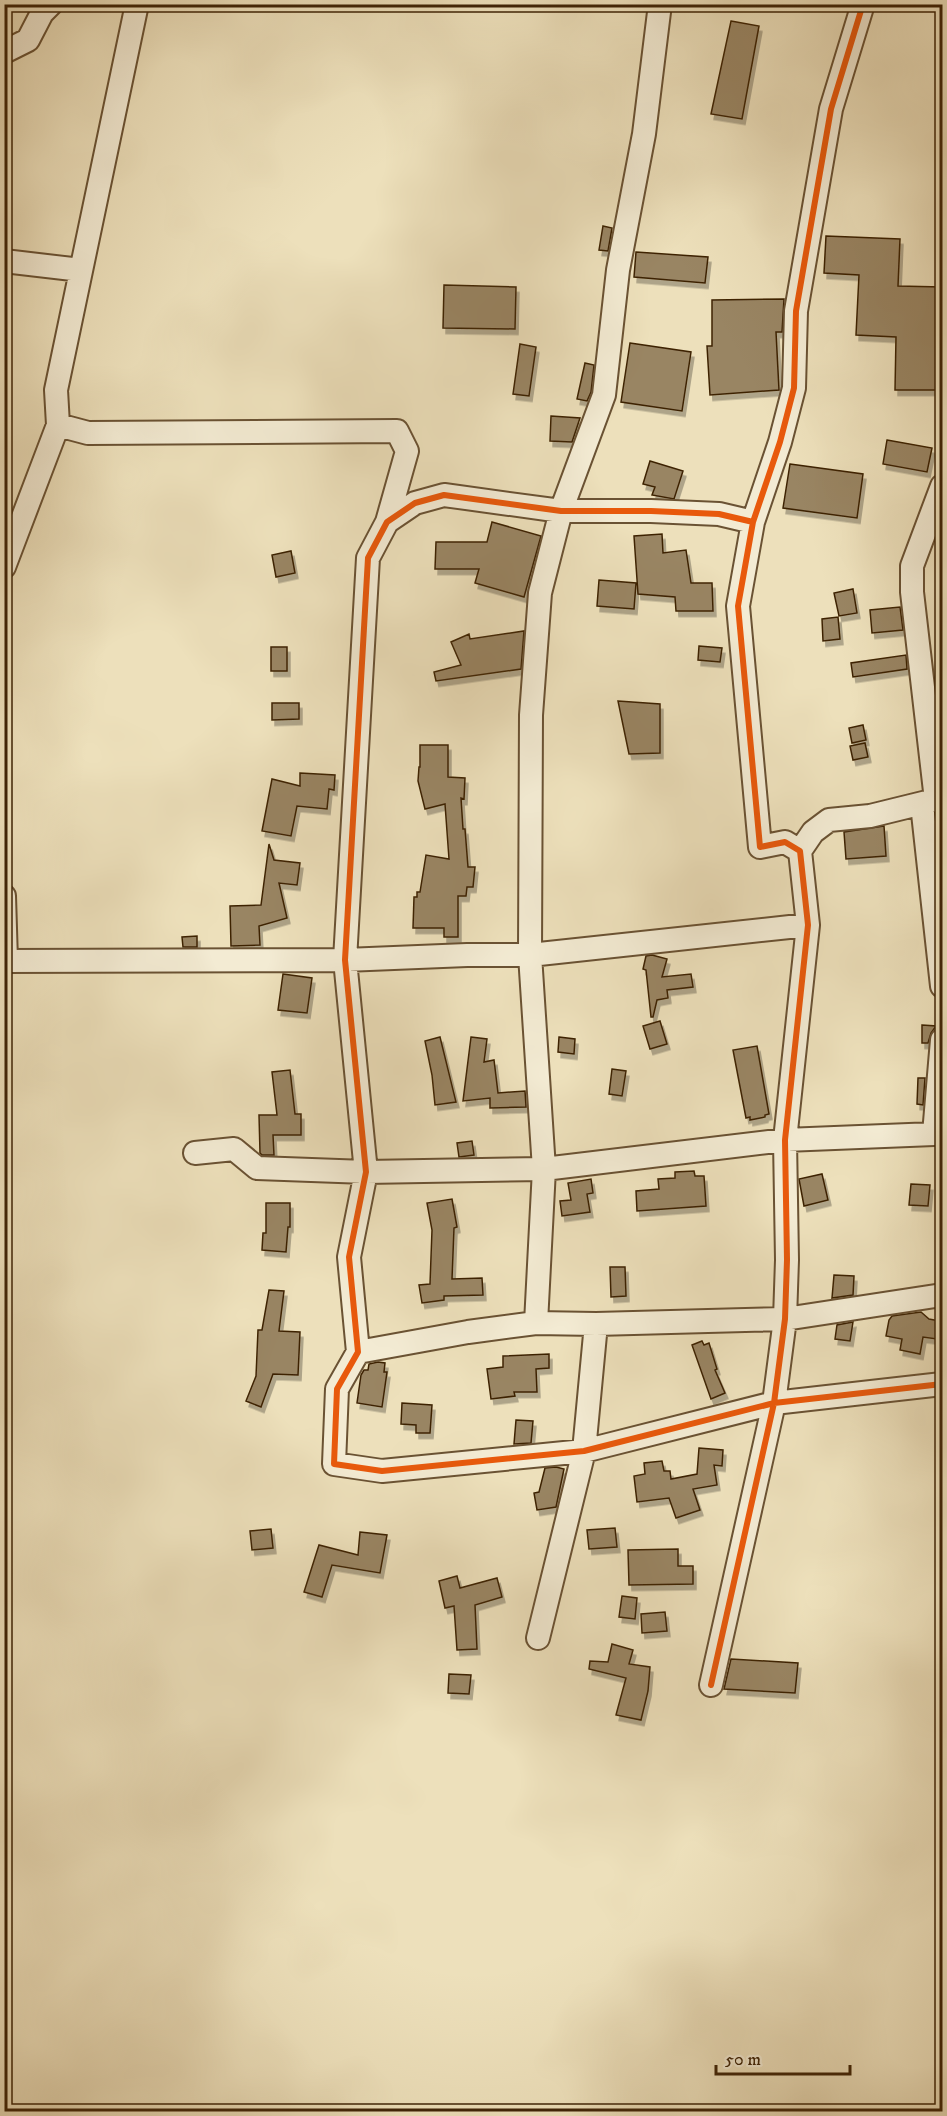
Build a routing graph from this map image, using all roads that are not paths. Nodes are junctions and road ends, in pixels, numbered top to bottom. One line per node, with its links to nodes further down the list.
1 (51, 4): 5 (street)
2 (137, 4): 7 (street)
3 (660, 4): 10 (street)
4 (863, 4): 12 (street)
5 (4, 52)
6 (4, 261): 7 (street)
7 (81, 270): 8 (street)
8 (58, 425): 11 (street); 13 (street)
9 (942, 486): 14 (street)
10 (561, 511): 11 (street); 12 (street); 18 (street)
11 (387, 522): 19 (street)
12 (753, 522): 15 (street)
13 (4, 567)
14 (934, 801): 15 (street); 21 (street)
15 (792, 847): 17 (street)
16 (4, 896): 20 (street)
17 (808, 926): 18 (street); 24 (street)
18 (530, 955): 19 (street); 26 (street)
19 (345, 960): 20 (street); 27 (street)
20 (5, 961)
21 (942, 986)
22 (942, 1040): 23 (street)
23 (938, 1133): 24 (street)
24 (785, 1140): 26 (street); 29 (street)
25 (195, 1153): 27 (street)
26 (544, 1169): 27 (street); 30 (street)
27 (366, 1172): 32 (street)
28 (942, 1295): 29 (street)
29 (785, 1319): 31 (street); 34 (street)
30 (536, 1323): 31 (street); 32 (street)
31 (596, 1323): 35 (street)
32 (358, 1352): 35 (street)
33 (942, 1384): 34 (street)
34 (774, 1403): 35 (street); 37 (street)
35 (584, 1451): 36 (street)
36 (538, 1638)
37 (711, 1685)

